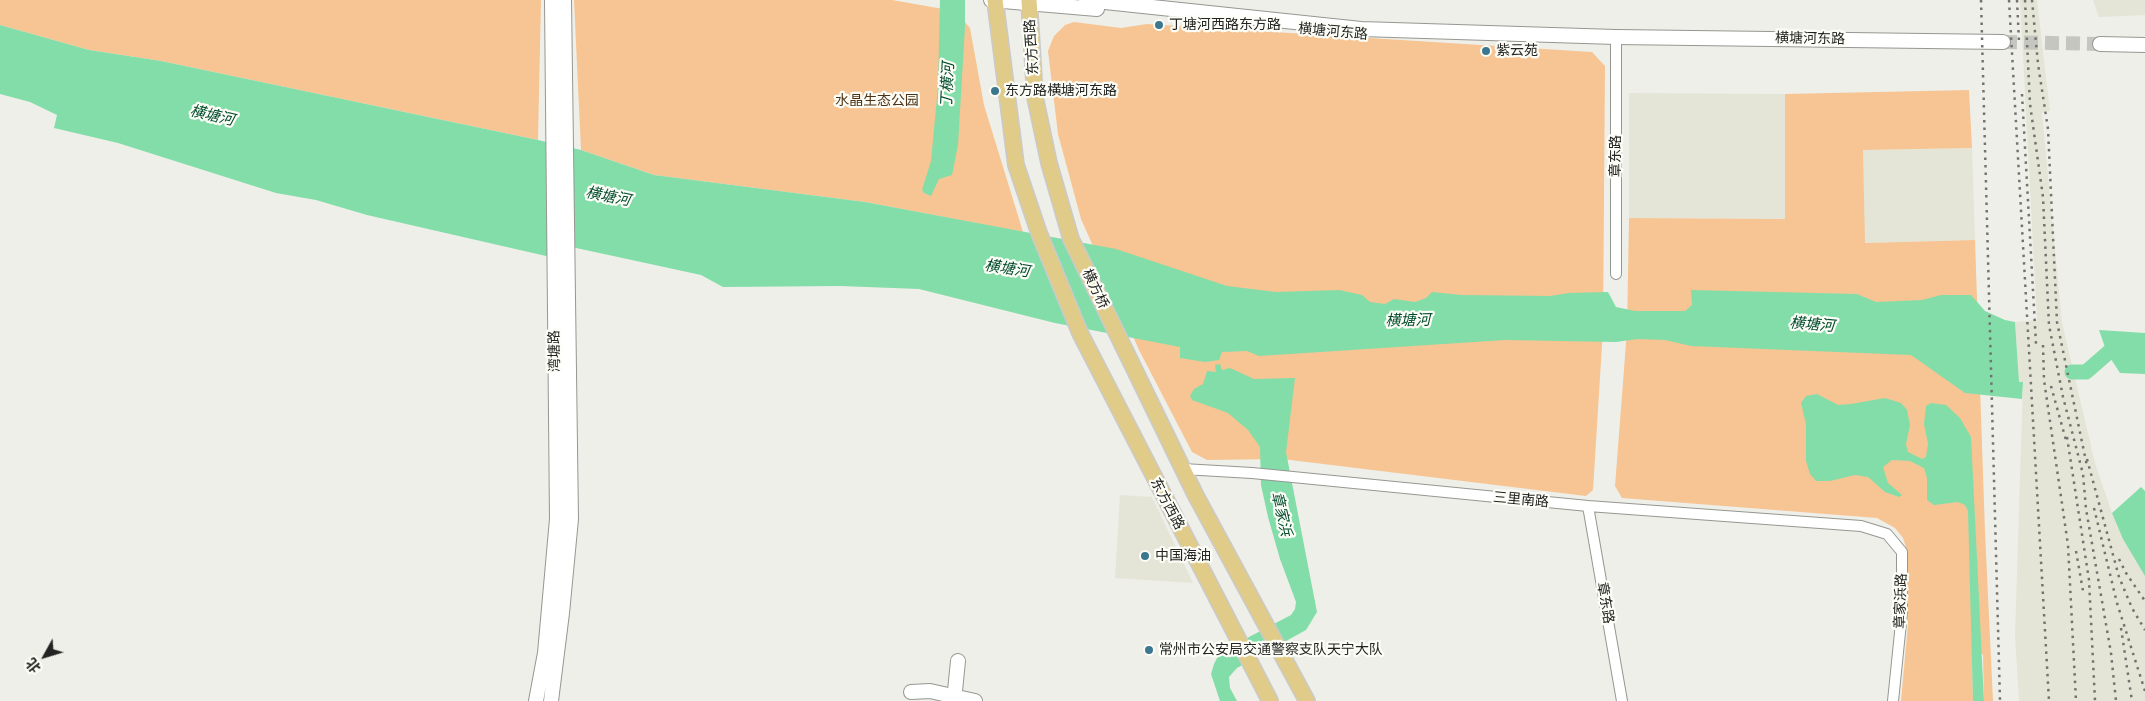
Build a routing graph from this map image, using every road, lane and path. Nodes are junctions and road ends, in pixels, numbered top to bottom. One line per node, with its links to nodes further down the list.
1 (552, 0): 18 (main road, 湾塘路)
2 (564, 0): 19 (main road)
3 (994, 0): 5 (main road, 横塘河东路); 22 (main road, 东方西路)
4 (1086, 0): 6 (main road, 横塘河东路)
5 (1029, 2): 6 (main road, 横塘河东路); 10 (main road, 东方西路)
6 (1616, 37): 7 (main road, 横塘河东路); 11 (street, 章东路)
7 (2003, 42)
8 (2100, 44): 9 (main road)
9 (2145, 45)
10 (1071, 239): 12 (main road, 横方桥)
11 (1616, 274)
12 (1120, 339): 13 (main road, 东方西路)
13 (1183, 469): 14 (street, 三里南路); 23 (main road, 东方西路)
14 (1588, 506): 15 (street, 三里南路); 24 (street, 章东路)
15 (1861, 526): 25 (street, 章家浜路)
16 (958, 661): 17 (main road)
17 (954, 698): 20 (main road); 21 (main road)
18 (536, 701)
19 (551, 701)
20 (922, 701)
21 (975, 701)
22 (1270, 701)
23 (1307, 701)
24 (1622, 701)
25 (1893, 701)

